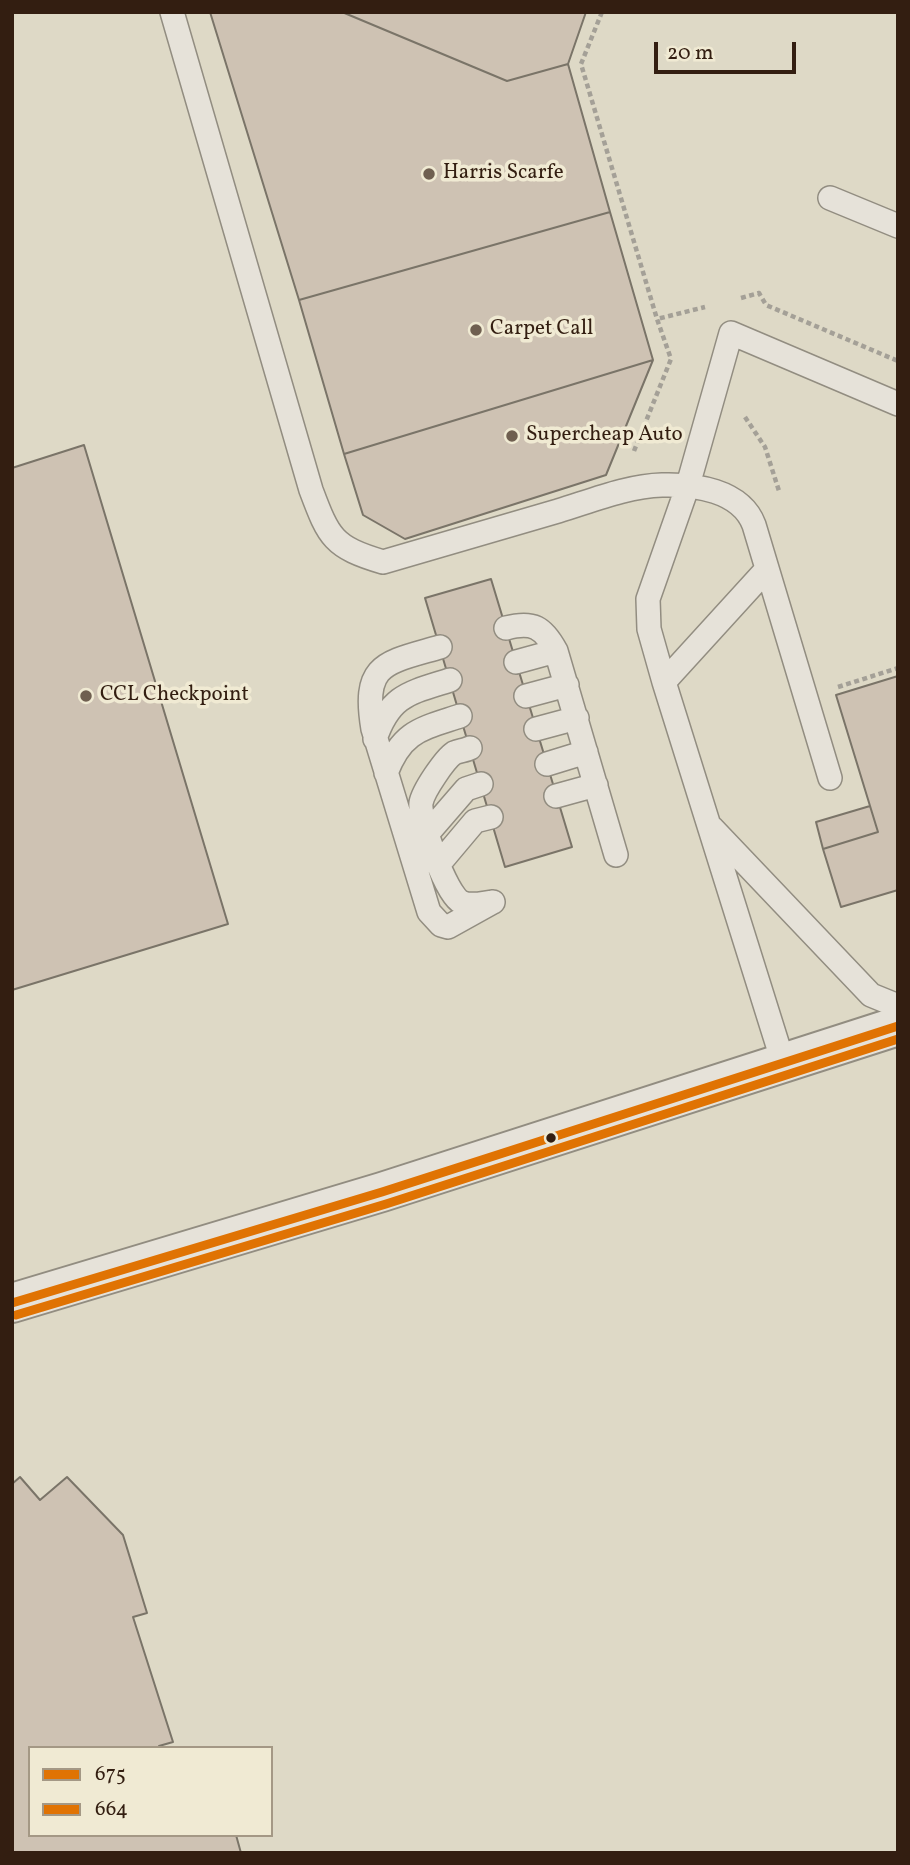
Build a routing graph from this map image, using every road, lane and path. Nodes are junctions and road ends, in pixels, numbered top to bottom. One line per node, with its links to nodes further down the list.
1 (172, 12): 7 (lane)
2 (602, 12): 5 (path)
3 (830, 198): 4 (lane)
4 (898, 226)
5 (657, 319)
6 (898, 404): 7 (lane)
7 (688, 485): 8 (lane); 14 (lane)
8 (767, 569): 14 (lane); 25 (lane)
9 (506, 628): 11 (lane)
10 (440, 647): 20 (lane)
11 (556, 651): 12 (lane); 15 (lane)
12 (516, 662)
13 (450, 680): 20 (lane)
14 (664, 682): 30 (lane)
15 (567, 685): 16 (lane); 18 (lane)
16 (526, 696)
17 (460, 716): 24 (lane)
18 (577, 719): 19 (lane); 22 (lane)
19 (536, 729)
20 (375, 739): 24 (lane)
21 (470, 748): 31 (lane)
22 (586, 752): 23 (lane); 27 (lane)
23 (547, 764)
24 (386, 773): 33 (lane)
25 (830, 778)
26 (481, 784): 31 (lane)
27 (596, 785): 28 (lane); 32 (lane)
28 (556, 796)
29 (491, 817): 33 (lane)
30 (708, 824): 34 (lane); 36 (lane)
31 (428, 833): 33 (lane)
32 (616, 855)
33 (438, 865)
34 (898, 1006)
35 (898, 1026): 36 (street)
36 (783, 1062): 37 (street)
37 (12, 1303)

